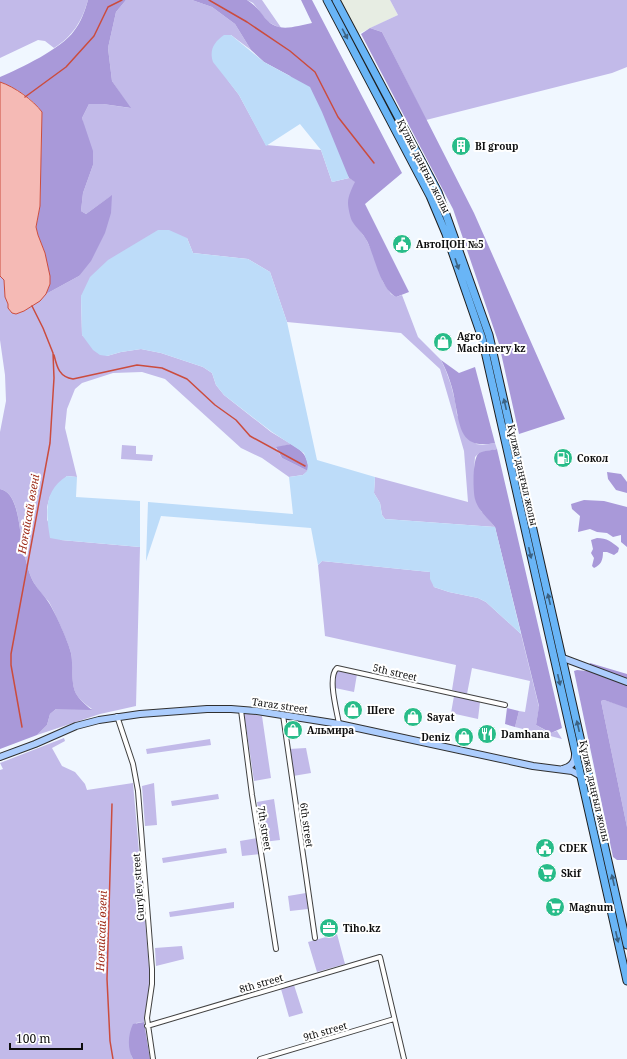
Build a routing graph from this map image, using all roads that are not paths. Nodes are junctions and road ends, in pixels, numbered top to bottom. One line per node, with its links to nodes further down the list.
1 (327, 0): 10 (main road, Құлжа даңғыл жолы, one-way to 10)
2 (336, 0): 3 (main road, Құлжа даңғыл жолы, one-way to 2)
3 (563, 658): 4 (street); 15 (main road, Құлжа даңғыл жолы, one-way to 3)
4 (627, 682)
5 (505, 706): 9 (street, 5th street)
6 (241, 710): 7 (street, Taraz street); 8 (street, Taraz street); 16 (street, 7th street)
7 (283, 715): 9 (street, Taraz street); 14 (street, 6th street)
8 (117, 716): 11 (street, Taraz street); 19 (street, Gurylev street)
9 (339, 724): 12 (street, Taraz street)
10 (576, 750): 12 (street); 13 (main road, Құлжа даңғыл жолы)
11 (0, 757)
12 (560, 770): 13 (street, Taraz street)
13 (581, 776): 17 (main road, Құлжа даңғыл жолы, one-way to 17)
14 (315, 938)
15 (627, 946)
16 (276, 949)
17 (627, 981)
18 (394, 1019): 19 (street, 8th street); 21 (street, 9th street); 22 (street)
19 (147, 1026): 20 (street, Gurylev street)
20 (153, 1059)
21 (260, 1059)
22 (404, 1059)

